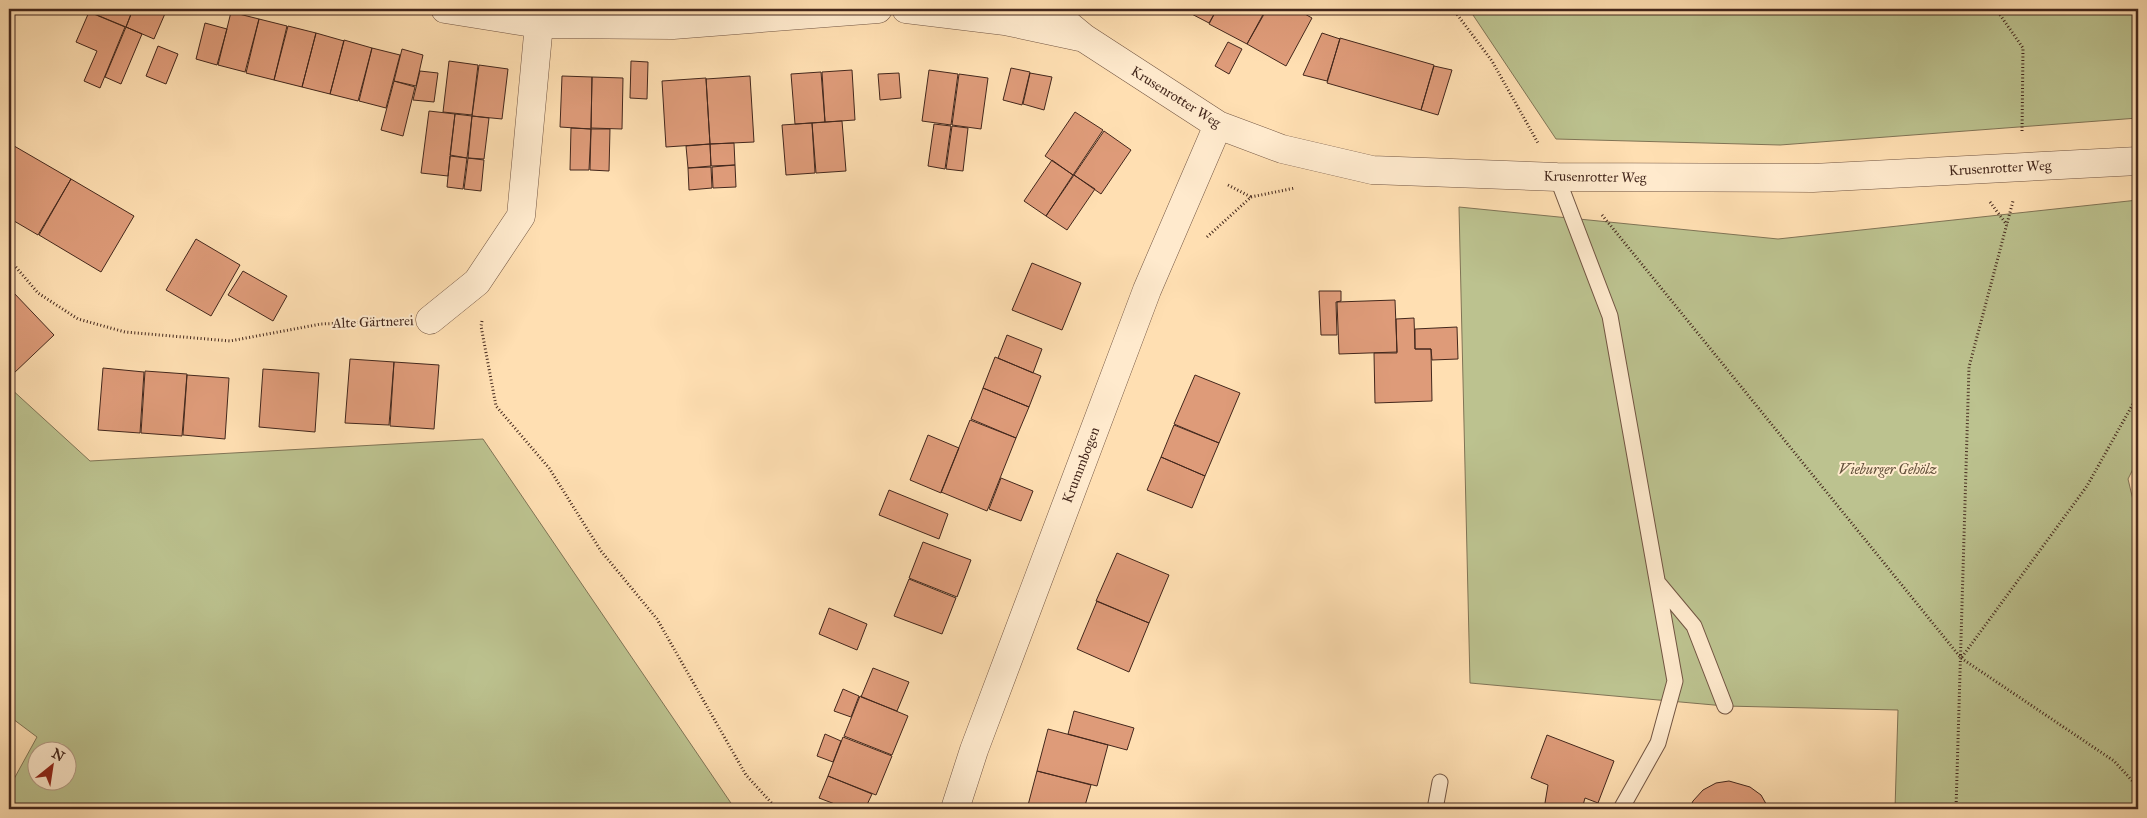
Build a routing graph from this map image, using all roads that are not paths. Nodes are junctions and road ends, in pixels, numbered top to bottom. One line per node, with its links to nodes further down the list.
1 (445, 9): 5 (street)
2 (878, 9): 5 (street)
3 (906, 9): 6 (street, Krusenrotter Weg)
4 (1050, 9): 6 (street, Krusenrotter Weg)
5 (539, 24): 10 (street, Alte Gärtnerei)
6 (1084, 38): 7 (street, Krusenrotter Weg)
7 (1218, 125): 9 (street, Krusenrotter Weg); 14 (street, Krummbogen)
8 (2138, 161): 9 (street, Krusenrotter Weg)
9 (1564, 177): 11 (lane)
10 (430, 320)
11 (1658, 583): 12 (lane); 16 (lane)
12 (1725, 706)
13 (1440, 782): 15 (lane)
14 (955, 809)
15 (1435, 809)
16 (1621, 809)

